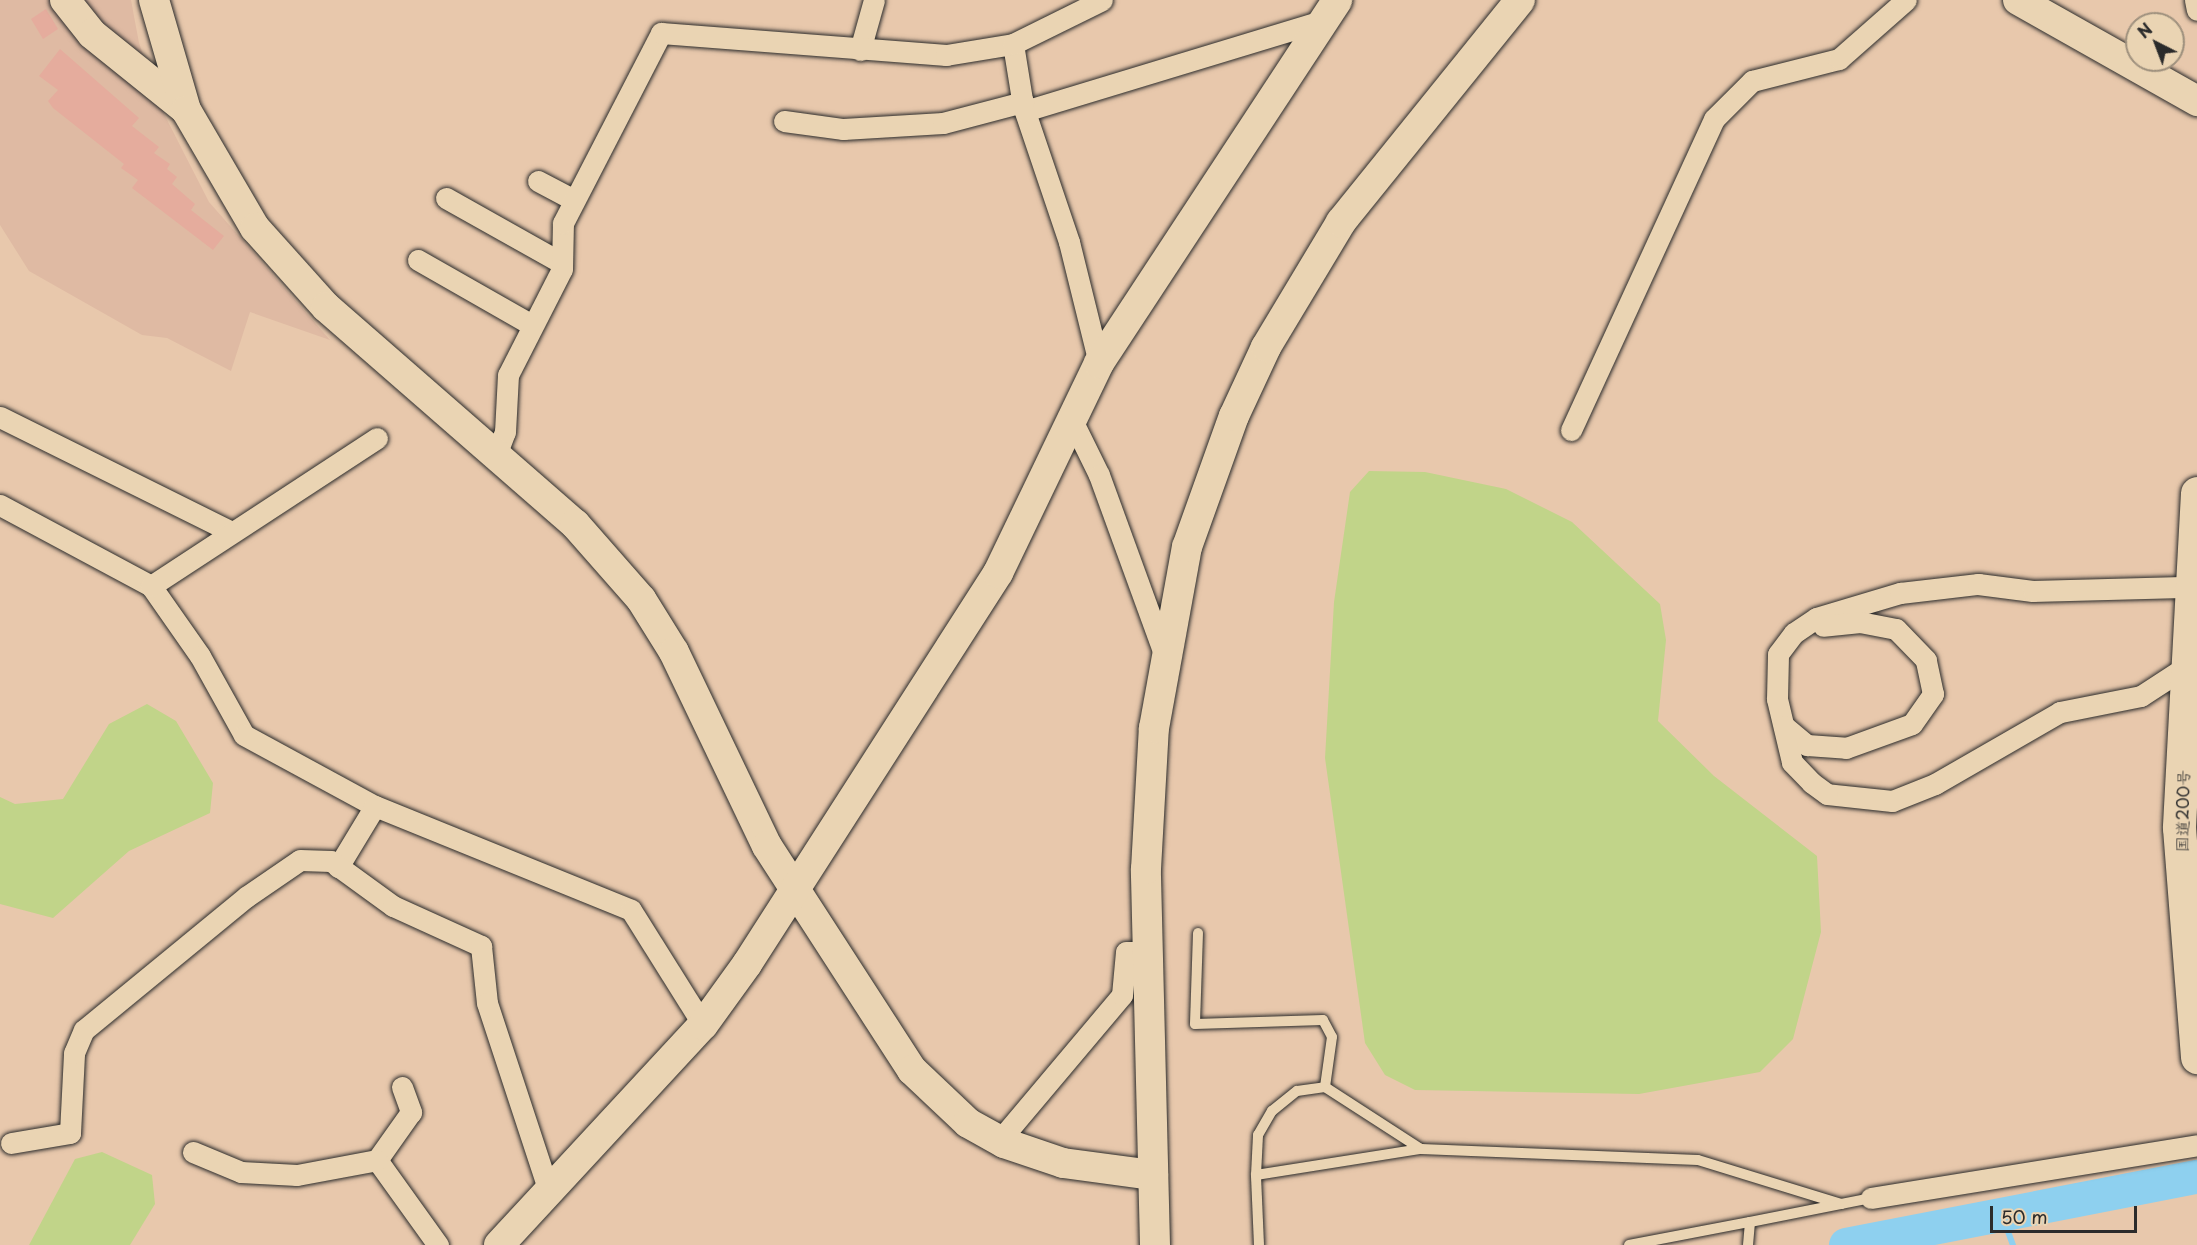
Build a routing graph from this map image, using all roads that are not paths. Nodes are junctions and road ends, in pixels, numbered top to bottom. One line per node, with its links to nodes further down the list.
1 (65, 0): 15 (street)
2 (154, 0): 15 (street)
3 (874, 0): 12 (street)
4 (1102, 0): 11 (street)
5 (1520, 0): 35 (street)
6 (1906, 0): 26 (street)
7 (2018, 0): 13 (street)
8 (2195, 0): 10 (street)
9 (1331, 10): 14 (street); 23 (street)
10 (2197, 10)
11 (1013, 44): 12 (street); 14 (street)
12 (860, 50): 19 (street)
13 (2197, 100)
14 (1024, 106): 16 (street); 23 (street)
15 (186, 110): 28 (street)
16 (784, 121)
17 (538, 181): 19 (street)
18 (446, 198): 21 (street)
19 (574, 200): 21 (street)
20 (418, 260): 22 (street)
21 (562, 263): 22 (street)
22 (530, 324): 28 (street)
23 (1099, 363): 25 (street)
24 (0, 417): 31 (street)
25 (1073, 422): 35 (street); 41 (street)
26 (1571, 430)
27 (377, 438): 31 (street)
28 (496, 455): 41 (street)
29 (2197, 493): 33 (highway, 国道200号)
30 (0, 506): 32 (street)
31 (232, 532): 32 (street)
32 (151, 586): 39 (street)
33 (2191, 587): 34 (street); 36 (highway, 国道200号)
34 (1802, 628): 37 (street); 37 (street)
35 (1164, 654): 43 (street)
36 (2187, 666): 37 (street); 38 (highway, 国道200号)
37 (1784, 726)
38 (2190, 770): 45 (highway, 国道200号)
39 (375, 806): 40 (street); 44 (street)
40 (338, 867): 49 (street); 56 (street)
41 (794, 890): 44 (street); 48 (street)
42 (1198, 933): 46 (lane)
43 (1148, 952): 48 (street); 55 (street)
44 (704, 1025): 56 (street)
45 (2197, 1057)
46 (1325, 1087): 51 (lane); 54 (lane)
47 (402, 1088): 53 (street)
48 (999, 1140): 55 (street)
49 (11, 1143)
50 (2197, 1145): 57 (street)
51 (1421, 1149): 54 (lane); 58 (lane)
52 (193, 1152): 53 (street)
53 (377, 1160): 60 (street)
54 (1256, 1174): 63 (lane)
55 (1153, 1176): 62 (street)
56 (549, 1192): 61 (street)
57 (1871, 1198): 58 (lane)
58 (1841, 1204): 59 (lane)
59 (1749, 1234): 64 (lane)
60 (438, 1245)
61 (499, 1245)
62 (1155, 1245)
63 (1258, 1245)
64 (1629, 1245)

